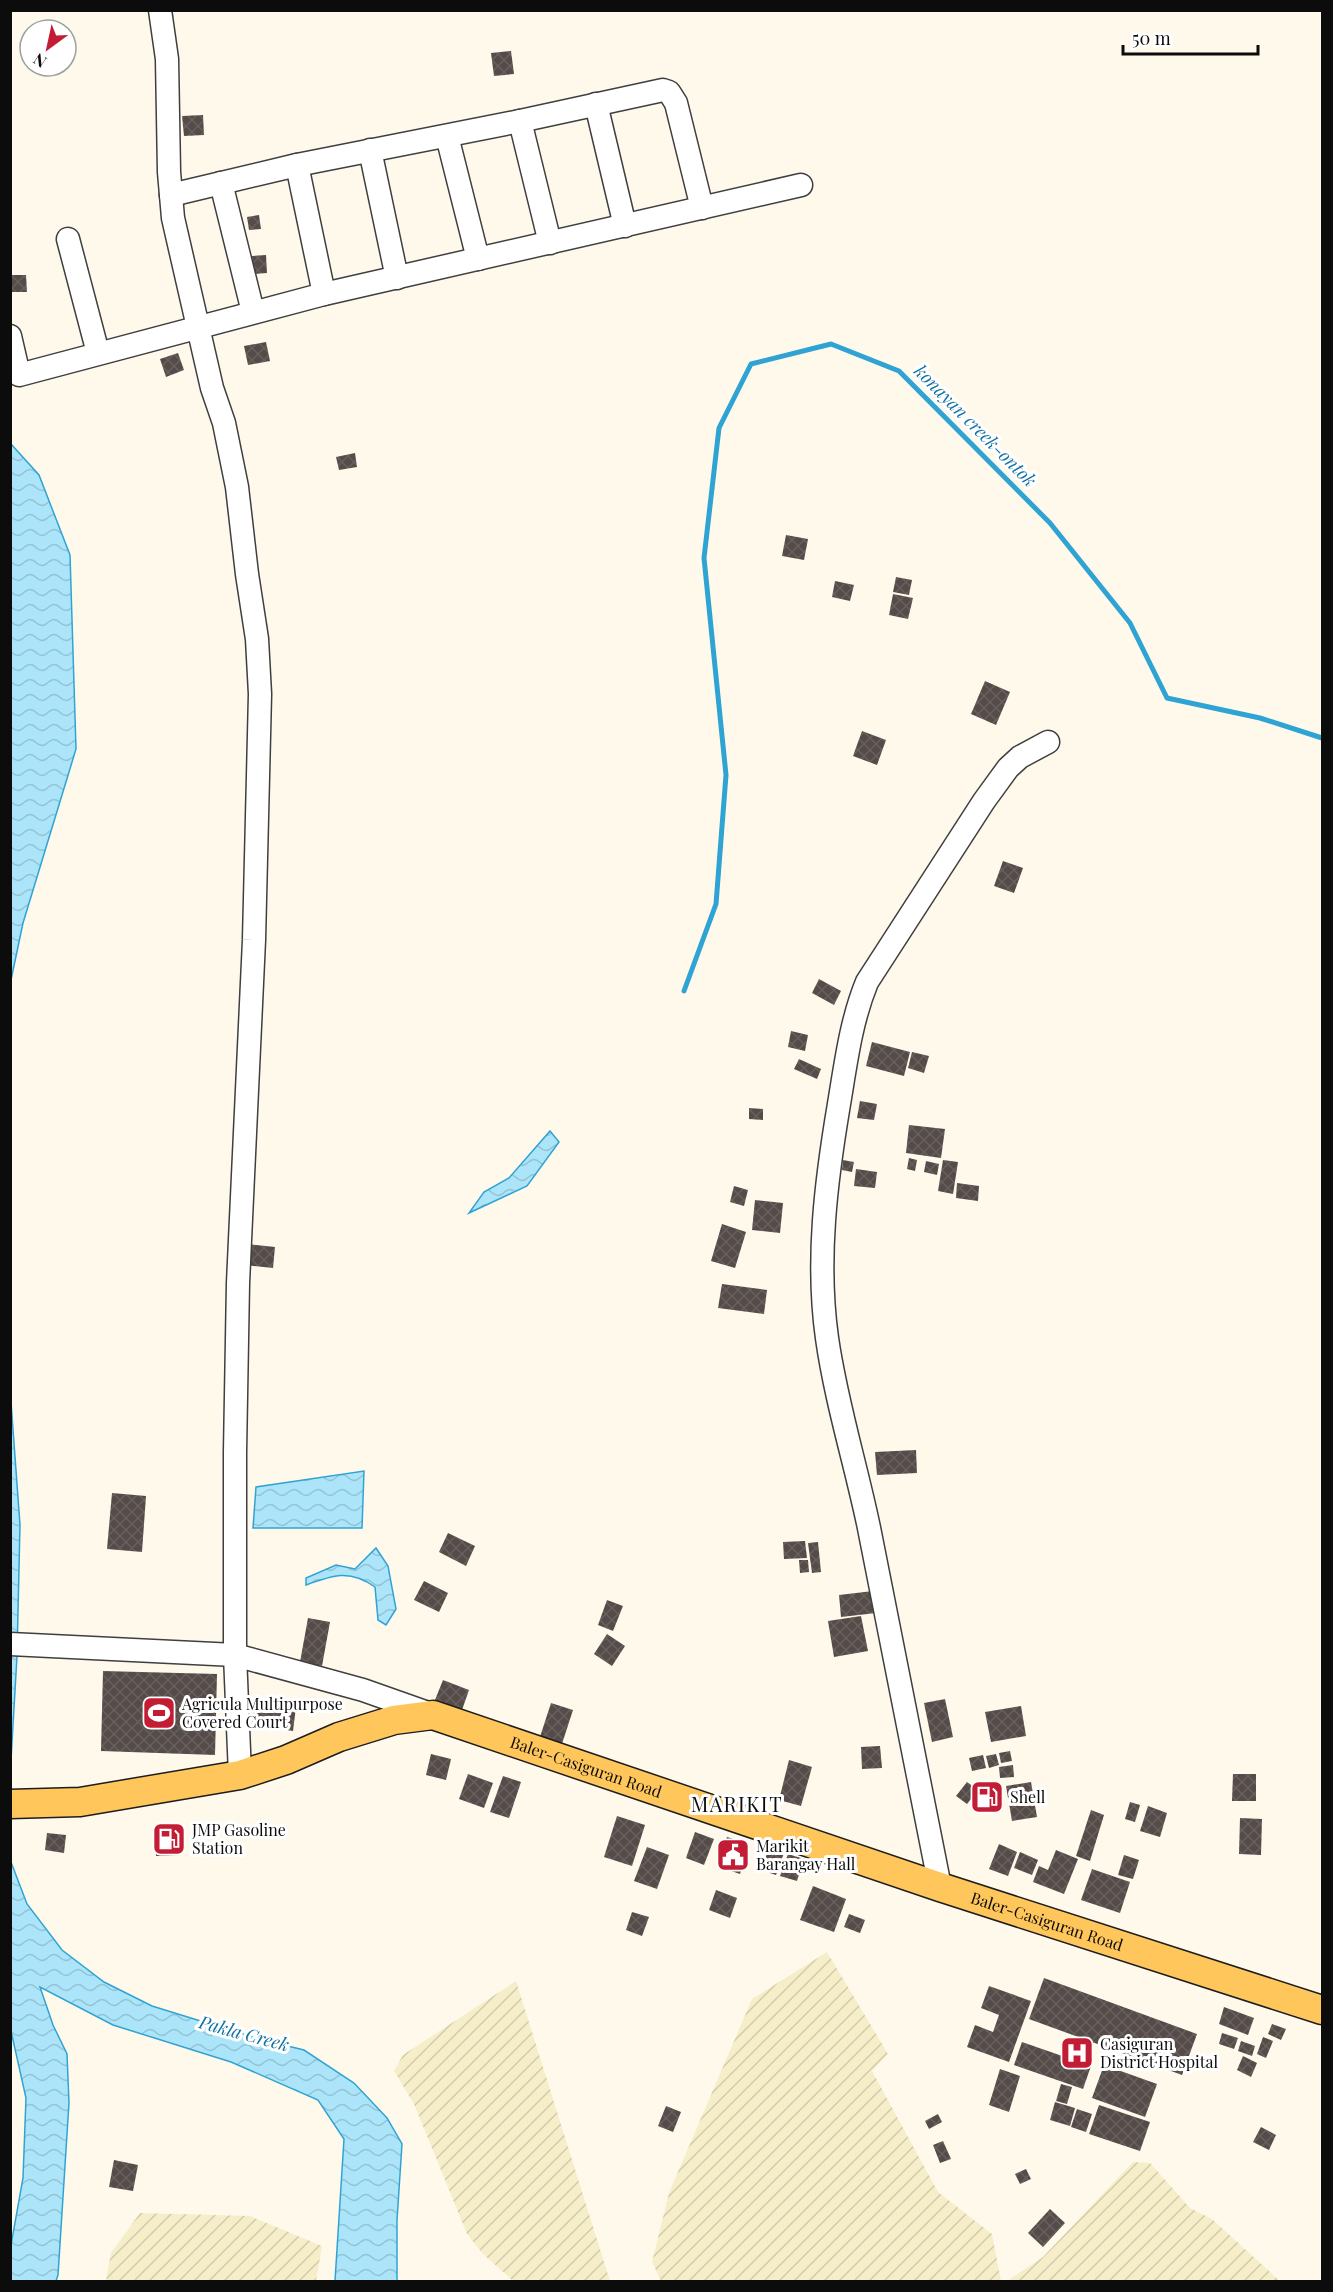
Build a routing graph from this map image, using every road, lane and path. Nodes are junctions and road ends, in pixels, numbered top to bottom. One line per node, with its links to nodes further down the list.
1 (160, 10): 9 (street)
2 (596, 104): 3 (street); 10 (street); 11 (street)
3 (520, 121): 4 (street); 13 (street)
4 (447, 136): 5 (street); 14 (street)
5 (370, 150): 6 (street); 15 (street)
6 (297, 165): 7 (street); 16 (street)
7 (221, 183): 9 (street); 17 (street)
8 (801, 185): 10 (street)
9 (171, 195): 18 (street)
10 (702, 208): 11 (street)
11 (626, 226): 13 (street)
12 (68, 239): 20 (street)
13 (550, 243): 14 (street)
14 (478, 259): 15 (street)
15 (397, 278): 16 (street)
16 (324, 294): 17 (street)
17 (253, 312): 18 (street)
18 (198, 326): 20 (street); 23 (street)
19 (10, 336): 20 (street)
20 (98, 353)
21 (1048, 742): 27 (street)
22 (18, 1644): 23 (street)
23 (235, 1655): 24 (street); 25 (street)
24 (433, 1715): 25 (main road, Baler-Casiguran Road); 27 (main road, Baler-Casiguran Road)
25 (240, 1775): 26 (main road, Baler-Casiguran Road)
26 (10, 1804)
27 (940, 1887): 28 (main road, Baler-Casiguran Road)
28 (1323, 2010)

